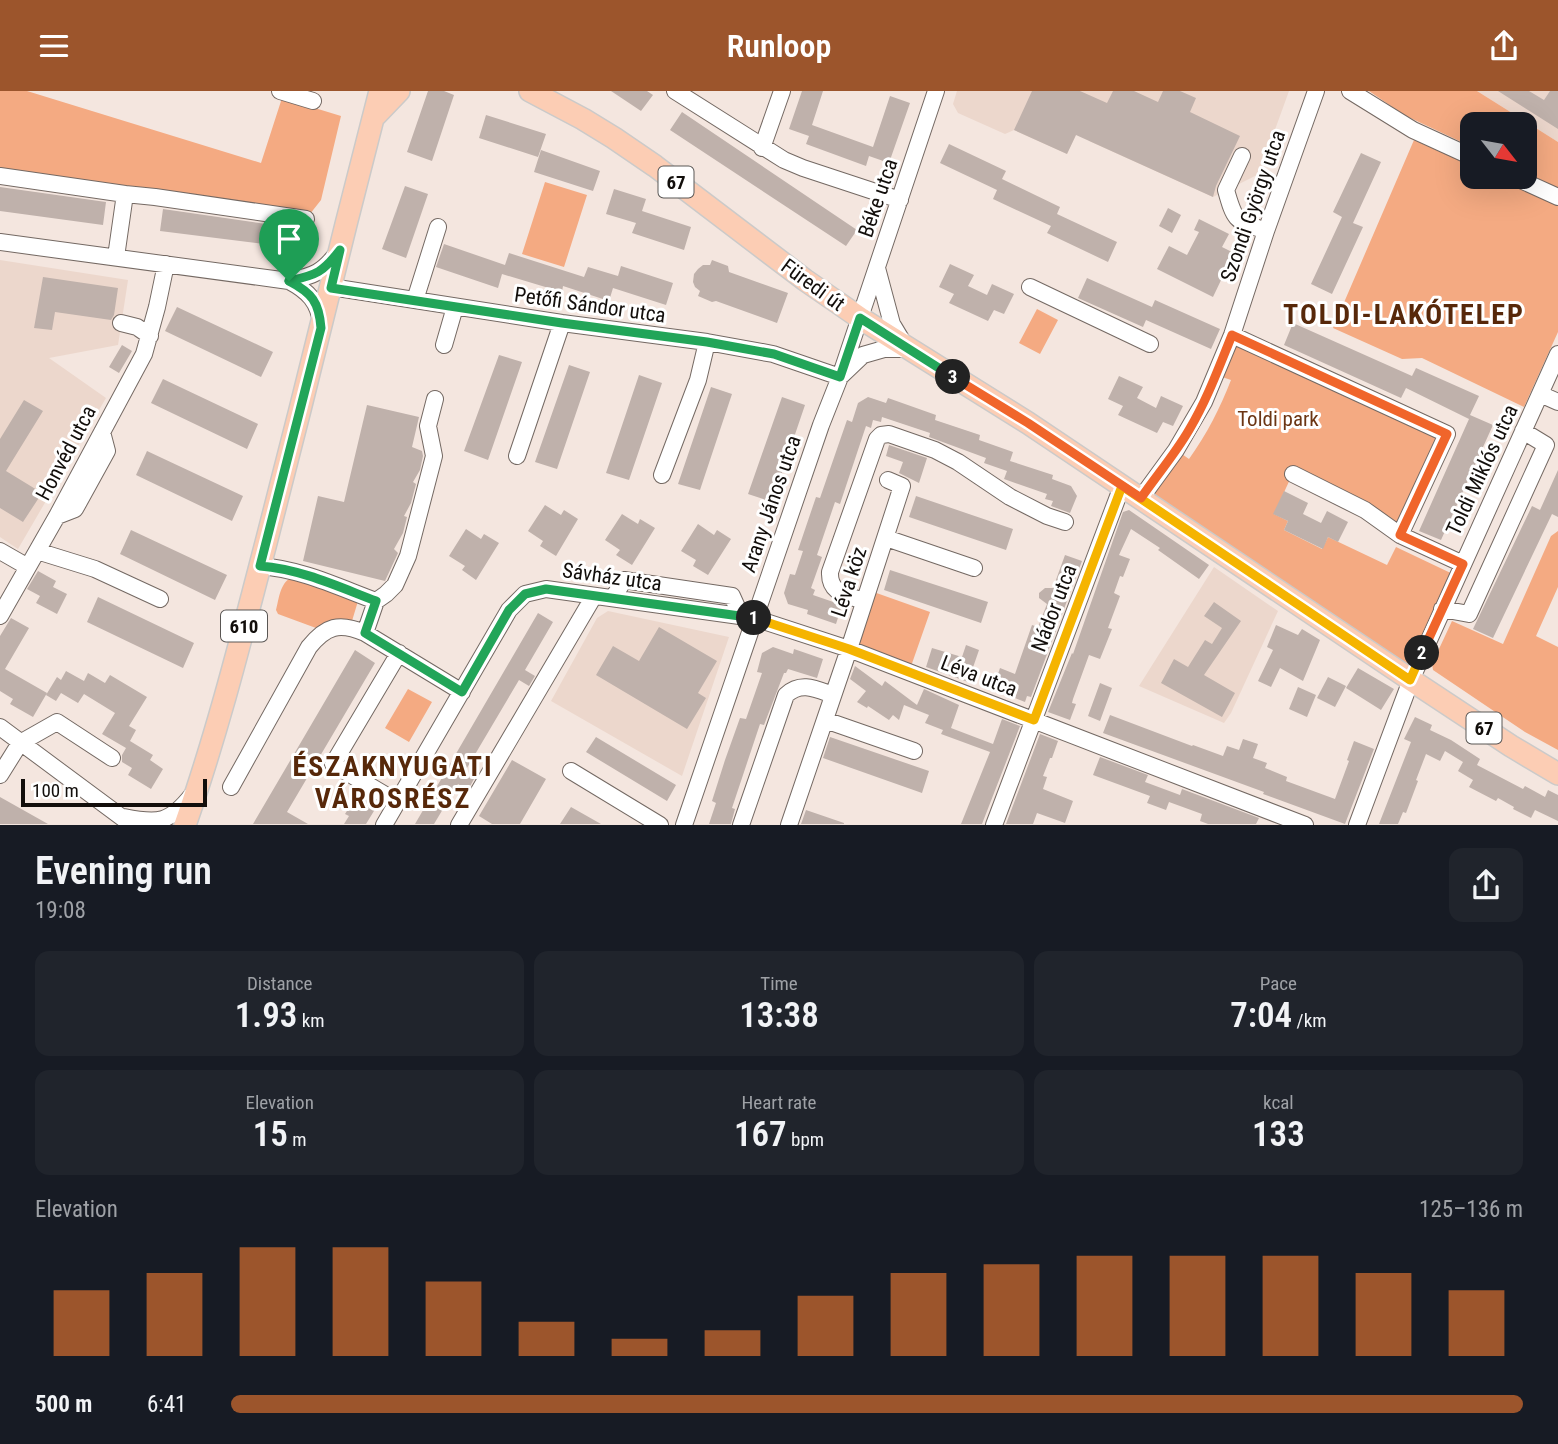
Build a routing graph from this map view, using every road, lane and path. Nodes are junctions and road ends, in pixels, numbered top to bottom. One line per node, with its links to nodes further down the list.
1 (280, 91): 11 (street)
2 (371, 91): 12 (main road)
3 (380, 91): 12 (main road, 610)
4 (399, 91): 12 (main road)
5 (530, 91): 34 (main road, Füredi út / 67)
6 (675, 91): 13 (street)
7 (782, 91): 13 (street)
8 (936, 91): 20 (street, Béke utca)
9 (1316, 91): 23 (street, Szondi György utca)
10 (1350, 91): 14 (street)
11 (313, 101)
12 (372, 119): 25 (main road, 610)
13 (762, 148): 20 (street)
14 (1460, 152)
15 (1242, 156): 23 (street)
16 (0, 176): 18 (street)
17 (1537, 187): 19 (street)
18 (125, 194): 21 (street); 26 (street)
19 (1558, 197)
20 (900, 200): 28 (street, Béke utca)
21 (306, 219)
22 (438, 227): 32 (street)
23 (1266, 230): 39 (street, Szondi György utca)
24 (0, 242): 26 (street)
25 (340, 250): 29 (street); 31 (main road, 610)
26 (116, 257): 27 (street)
27 (166, 264): 29 (street); 38 (street, Honvéd utca)
28 (877, 268): 34 (street, Béke utca); 43 (street)
29 (289, 281): 37 (street)
30 (1030, 287): 41 (street)
31 (331, 288): 32 (street, Petőfi Sándor utca); 37 (main road, 610)
32 (415, 300): 33 (street, Petőfi Sándor utca)
33 (455, 307): 36 (street, Petőfi Sándor utca); 42 (street)
34 (860, 318): 43 (main road, Füredi út / 67); 45 (street, Arany János utca)
35 (121, 323): 38 (street)
36 (562, 323): 40 (street, Petőfi Sándor utca); 50 (street)
37 (321, 328): 62 (main road, 610)
38 (150, 335): 60 (street, Honvéd utca)
39 (1232, 335): 55 (street, Szondi György utca); 57 (street)
40 (707, 342): 45 (street, Petőfi Sándor utca); 52 (street)
41 (1150, 344)
42 (444, 345)
43 (907, 349): 45 (street); 54 (main road, Füredi út / 67)
44 (1558, 354): 46 (street, Toldi Miklós utca)
45 (840, 377): 71 (street, Arany János utca)
46 (1540, 394): 48 (street); 49 (street, Toldi Miklós utca)
47 (435, 399): 67 (street)
48 (1558, 402)
49 (1523, 431): 61 (street, Toldi Miklós utca); 69 (street)
50 (517, 456)
51 (1293, 474): 57 (street)
52 (662, 475)
53 (888, 480): 58 (street, Léva köz)
54 (1122, 486): 55 (main road, Füredi út / 67); 79 (street, Nádor utca)
55 (1141, 498): 75 (main road, Füredi út / 67)
56 (1065, 522): 68 (street)
57 (1400, 535): 61 (street)
58 (886, 538): 64 (street); 68 (street, Léva köz)
59 (0, 551): 63 (street)
60 (37, 551): 63 (street, Honvéd utca); 66 (street)
61 (1463, 564): 69 (street, Toldi Miklós utca)
62 (260, 566): 67 (street); 87 (main road, 610)
63 (28, 567): 70 (street, Honvéd utca)
64 (974, 568)
65 (594, 596): 71 (street, Sávház utca); 76 (street, Sávház utca); 93 (street)
66 (160, 599)
67 (376, 601): 72 (street)
68 (864, 601): 73 (street, Léva köz)
69 (1442, 608): 75 (street, Toldi Miklós utca)
70 (0, 616)
71 (748, 617): 73 (street, Léva utca); 95 (street, Arany János utca)
72 (365, 633): 74 (street); 88 (street)
73 (849, 649): 77 (street, Léva köz); 79 (street, Léva utca)
74 (398, 653): 76 (street); 89 (street)
75 (1410, 680): 86 (main road, Füredi út / 67); 100 (street, Toldi Miklós utca)
76 (462, 692): 89 (street, Sávház utca)
77 (833, 695): 78 (street, Léva köz); 96 (street)
78 (825, 720): 82 (street); 97 (street, Léva köz)
79 (1034, 720): 98 (street, Nádor utca); 99 (street, Léva utca)
80 (0, 727): 81 (street)
81 (20, 743): 83 (street); 84 (street); 90 (street)
82 (914, 751)
83 (112, 758)
84 (3, 764)
85 (571, 771): 94 (street)
86 (1558, 774)
87 (198, 787): 90 (street); 91 (main road, 610)
88 (231, 787)
89 (397, 802): 92 (street, Sávház utca)
90 (127, 821)
91 (185, 824)
92 (384, 824)
93 (458, 824)
94 (660, 824)
95 (684, 824)
96 (741, 824)
97 (789, 824)
98 (994, 824)
99 (1305, 824)
100 (1357, 824)

